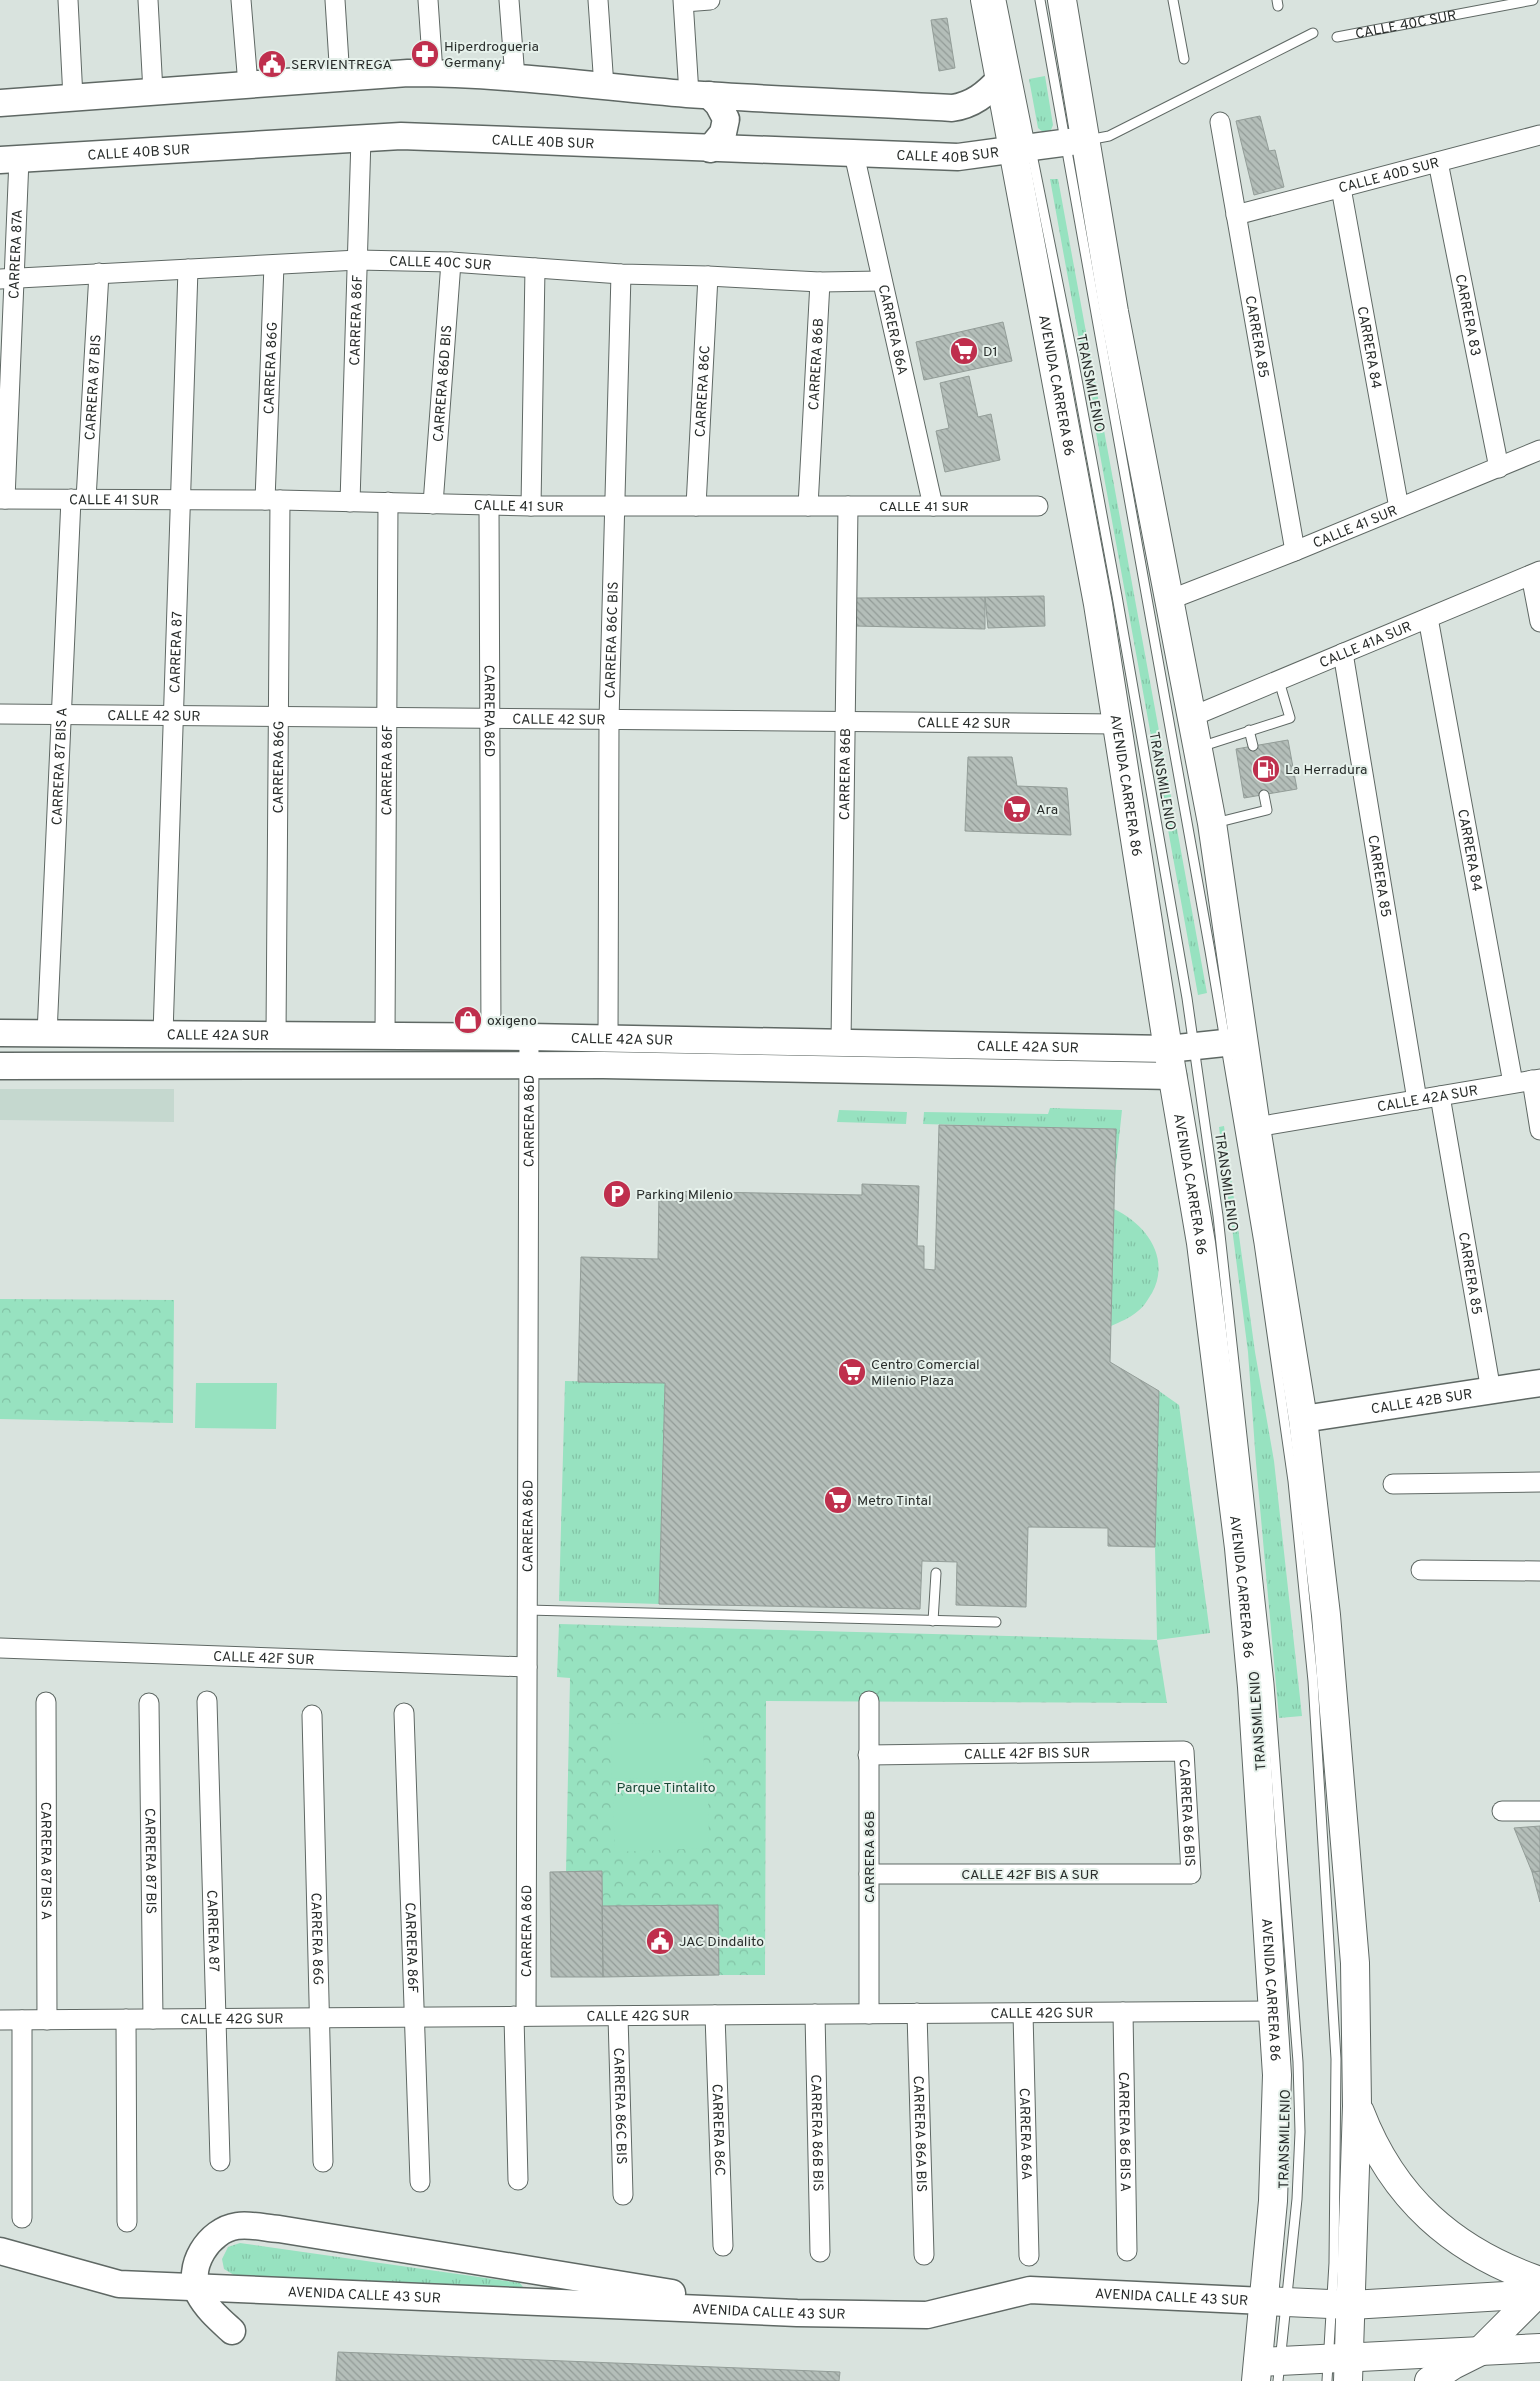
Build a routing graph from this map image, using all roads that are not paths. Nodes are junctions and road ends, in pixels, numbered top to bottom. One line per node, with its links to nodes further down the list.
1 (68, 0): 27 (street)
2 (148, 0): 25 (street)
3 (240, 0): 23 (street)
4 (335, 0): 21 (street)
5 (428, 0): 19 (street)
6 (509, 0): 20 (street)
7 (598, 0): 24 (street)
8 (710, 0): 15 (street)
9 (985, 0): 22 (main road, AVENIDA CARRERA 86)
10 (1001, 0): 34 (lane, TRANSMILENIO)
11 (1040, 0): 32 (lane, TRANSMILENIO)
12 (1062, 0): 32 (main road)
13 (1173, 0): 18 (lane)
14 (1534, 0): 17 (lane, CALLE 40C SUR)
15 (683, 1): 26 (street)
16 (1313, 33): 32 (lane)
17 (1337, 37)
18 (1184, 59)
19 (433, 74): 20 (street); 21 (street)
20 (515, 78): 24 (street)
21 (340, 79): 23 (street)
22 (1000, 79): 26 (street); 34 (main road, AVENIDA CARRERA 86)
23 (248, 85): 25 (street)
24 (604, 87): 26 (street)
25 (153, 92): 27 (street)
26 (699, 94): 33 (street)
27 (73, 98): 28 (street)
28 (0, 103)
29 (1220, 122): 39 (street, CARRERA 85)
30 (1540, 135): 37 (street, CALLE 40D SUR)
31 (361, 138): 33 (street, CALLE 40B SUR); 36 (street, CALLE 40B SUR); 40 (street, CARRERA 86F)
32 (1075, 142): 34 (street, CALLE 40B SUR); 71 (main road); 99 (lane, TRANSMILENIO)
33 (710, 149): 35 (street, CALLE 40B SUR)
34 (1022, 149): 35 (street, CALLE 40B SUR); 85 (main road, AVENIDA CARRERA 86); 101 (lane, TRANSMILENIO)
35 (854, 154): 49 (street, CARRERA 86A)
36 (9, 160): 48 (street, CARRERA 87A)
37 (1438, 162): 38 (street, CALLE 40D SUR); 52 (street, CARRERA 83)
38 (1341, 188): 39 (street, CALLE 40D SUR); 68 (street, CARRERA 84)
39 (1236, 215): 69 (street, CARRERA 85)
40 (358, 260): 41 (street, CALLE 40C SUR); 42 (street, CALLE 40C SUR); 57 (street, CARRERA 86F)
41 (451, 262): 43 (street, CALLE 40C SUR); 59 (street, CARRERA 86D BIS)
42 (274, 265): 44 (street, CALLE 40C SUR); 56 (street, CARRERA 86G)
43 (535, 268): 46 (street, CALLE 40C SUR); 61 (street)
44 (188, 269): 45 (street, CALLE 40C SUR); 55 (street, CARRERA 87)
45 (99, 273): 48 (street, CALLE 40C SUR); 54 (street, CARRERA 87 BIS)
46 (621, 274): 47 (street, CALLE 40C SUR); 62 (street, CARRERA 86C BIS)
47 (708, 276): 50 (street, CALLE 40C SUR); 63 (street, CARRERA 86C)
48 (7, 279): 53 (street, CARRERA 87A)
49 (882, 281): 50 (street, CALLE 40C SUR); 66 (street, CARRERA 86A)
50 (820, 282): 64 (street, CARRERA 86B)
51 (1540, 450): 52 (street, CALLE 41 SUR)
52 (1498, 468): 68 (street, CALLE 41 SUR)
53 (2, 499): 54 (street, CALLE 41 SUR)
54 (78, 499): 55 (street, CALLE 41 SUR); 77 (street, CARRERA 87 BIS A)
55 (180, 500): 56 (street, CALLE 41 SUR); 78 (street, CARRERA 87)
56 (273, 500): 57 (street, CALLE 41 SUR); 79 (street, CARRERA 86G)
57 (350, 502): 58 (street, CALLE 41 SUR)
58 (388, 502): 59 (street, CALLE 41 SUR); 80 (street, CARRERA 86F)
59 (433, 504): 60 (street, CALLE 41 SUR)
60 (489, 505): 61 (street, CALLE 41 SUR); 82 (street, CARRERA 86D)
61 (531, 506): 62 (street, CALLE 41 SUR)
62 (615, 506): 63 (street, CALLE 41 SUR); 83 (street, CARRERA 86C BIS)
63 (696, 506): 64 (street, CALLE 41 SUR)
64 (808, 506): 65 (street, CALLE 41 SUR)
65 (848, 506): 66 (street, CALLE 41 SUR); 84 (street, CARRERA 86B)
66 (933, 506): 67 (street, CALLE 41 SUR)
67 (1038, 506)
68 (1399, 508): 69 (street, CALLE 41 SUR)
69 (1295, 551): 71 (street, CALLE 41 SUR)
70 (1536, 573): 72 (street, CALLE 41A SUR); 73 (street)
71 (1169, 600): 81 (main road)
72 (1428, 618): 74 (street, CALLE 41A SUR); 106 (street, CARRERA 84)
73 (1540, 622)
74 (1343, 653): 75 (street, CALLE 41A SUR); 108 (street, CARRERA 85)
75 (1278, 681): 81 (street, CALLE 41A SUR); 86 (lane)
76 (0, 714): 77 (street, CALLE 42 SUR)
77 (61, 714): 78 (street, CALLE 42 SUR); 92 (street, CARRERA 87 BIS A)
78 (174, 716): 79 (street, CALLE 42 SUR); 93 (street, CARRERA 87)
79 (278, 716): 80 (street, CALLE 42 SUR); 94 (street, CARRERA 86G)
80 (387, 717): 82 (street, CALLE 42 SUR); 95 (street, CARRERA 86F)
81 (1191, 717): 88 (main road)
82 (490, 718): 83 (street, CALLE 42 SUR); 96 (street, CARRERA 86D)
83 (609, 720): 84 (street, CALLE 42 SUR); 98 (street, CARRERA 86C BIS)
84 (845, 722): 85 (street, CALLE 42 SUR); 100 (street, CARRERA 86B)
85 (1117, 724): 101 (main road, AVENIDA CARRERA 86)
86 (1249, 730): 87 (lane); 88 (lane)
87 (1253, 746)
88 (1197, 748): 90 (main road)
89 (1264, 794): 90 (lane)
90 (1212, 823): 99 (main road)
91 (0, 1033): 92 (street, CALLE 42A SUR)
92 (47, 1034): 93 (street, CALLE 42A SUR)
93 (163, 1034): 94 (street, CALLE 42A SUR)
94 (276, 1035): 95 (street, CALLE 42A SUR)
95 (386, 1036): 96 (street, CALLE 42A SUR)
96 (492, 1036): 97 (street, CALLE 42A SUR)
97 (529, 1037): 98 (street, CALLE 42A SUR); 102 (street, CARRERA 86D)
98 (608, 1038): 100 (street, CALLE 42A SUR)
99 (1234, 1042): 101 (street, CALLE 42A SUR); 109 (main road); 170 (lane, TRANSMILENIO)
100 (841, 1043): 101 (street, CALLE 42A SUR)
101 (1181, 1048): 104 (main road, AVENIDA CARRERA 86); 169 (lane, TRANSMILENIO)
102 (529, 1065): 103 (street, CALLE 42A SUR); 104 (street, CALLE 42A SUR); 119 (street, CARRERA 86D)
103 (0, 1066)
104 (1173, 1076): 136 (main road, AVENIDA CARRERA 86)
105 (1536, 1080): 106 (street, CALLE 42A SUR); 110 (street)
106 (1513, 1084): 107 (street, CALLE 42A SUR)
107 (1440, 1096): 108 (street, CALLE 42A SUR); 112 (street, CARRERA 85)
108 (1417, 1100): 109 (street, CALLE 42A SUR)
109 (1256, 1127): 113 (main road)
110 (1540, 1130)
111 (1540, 1383): 112 (street, CALLE 42B SUR)
112 (1491, 1391): 113 (street, CALLE 42B SUR)
113 (1303, 1419): 153 (main road)
114 (1540, 1482): 115 (street)
115 (1393, 1484)
116 (1422, 1570): 117 (street)
117 (1540, 1571)
118 (936, 1573): 120 (lane)
119 (527, 1610): 120 (lane); 123 (street, CARRERA 86D)
120 (934, 1621): 121 (lane)
121 (996, 1622)
122 (0, 1648): 123 (street, CALLE 42F SUR)
123 (527, 1667): 143 (street, CARRERA 86D)
124 (207, 1700): 146 (street, CARRERA 87)
125 (869, 1701): 131 (street, CARRERA 86B)
126 (46, 1702): 152 (street, CARRERA 87 BIS A)
127 (149, 1703): 149 (street, CARRERA 87 BIS)
128 (404, 1713): 145 (street, CARRERA 86F)
129 (312, 1715): 147 (street, CARRERA 86G)
130 (1184, 1751): 131 (street, CALLE 42F BIS SUR); 135 (street, CARRERA 86 BIS)
131 (868, 1754): 134 (street, CARRERA 86B)
132 (1502, 1811): 133 (street)
133 (1540, 1811)
134 (869, 1874): 135 (street, CALLE 42F BIS A SUR); 141 (street, CARRERA 86B)
135 (1191, 1874)
136 (1275, 2011): 137 (street, CALLE 42G SUR); 169 (main road, AVENIDA CARRERA 86)
137 (1123, 2012): 139 (street, CALLE 42G SUR); 163 (street, CARRERA 86 BIS A)
138 (917, 2013): 139 (street, CALLE 42G SUR); 141 (street, CALLE 42G SUR); 165 (street, CARRERA 86A BIS)
139 (1023, 2013): 166 (street, CARRERA 86A)
140 (815, 2014): 141 (street, CALLE 42G SUR); 142 (street, CALLE 42G SUR); 164 (street, CARRERA 86B BIS)
141 (869, 2014)
142 (715, 2015): 144 (street, CALLE 42G SUR); 161 (street, CARRERA 86C)
143 (520, 2016): 144 (street, CALLE 42G SUR); 145 (street, CALLE 42G SUR); 156 (street, CARRERA 86D)
144 (618, 2016): 158 (street, CARRERA 86C BIS)
145 (414, 2017): 147 (street, CALLE 42G SUR); 157 (street, CARRERA 86F)
146 (216, 2018): 147 (street, CALLE 42G SUR); 149 (street, CALLE 42G SUR); 154 (street, CARRERA 87)
147 (319, 2018): 155 (street, CARRERA 86G)
148 (126, 2019): 149 (street, CALLE 42G SUR); 152 (street, CALLE 42G SUR); 160 (street)
149 (153, 2019)
150 (0, 2020): 151 (street, CALLE 42G SUR)
151 (22, 2020): 152 (street, CALLE 42G SUR); 159 (street)
152 (47, 2020)
153 (1358, 2106): 168 (main road); 170 (main road)
154 (220, 2161)
155 (323, 2162)
156 (518, 2180)
157 (420, 2182)
158 (624, 2195)
159 (22, 2218)
160 (127, 2222)
161 (723, 2246)
162 (0, 2251): 167 (street, AVENIDA CALLE 43 SUR)
163 (1127, 2251)
164 (820, 2252)
165 (924, 2255)
166 (1029, 2256)
167 (196, 2287): 171 (street, AVENIDA CALLE 43 SUR); 171 (street); 172 (street)
168 (1539, 2290): 170 (main road, AVENIDA CALLE 43 SUR); 174 (main road)
169 (1276, 2302): 170 (main road, AVENIDA CALLE 43 SUR); 171 (street, AVENIDA CALLE 43 SUR); 176 (main road, AVENIDA CARRERA 86)
170 (1341, 2305): 175 (main road)
171 (796, 2312)
172 (232, 2331)
173 (1540, 2348): 174 (main road)
174 (1479, 2352): 175 (main road); 177 (main road)
175 (1338, 2370): 176 (main road)
176 (1268, 2371)
177 (1430, 2381)

